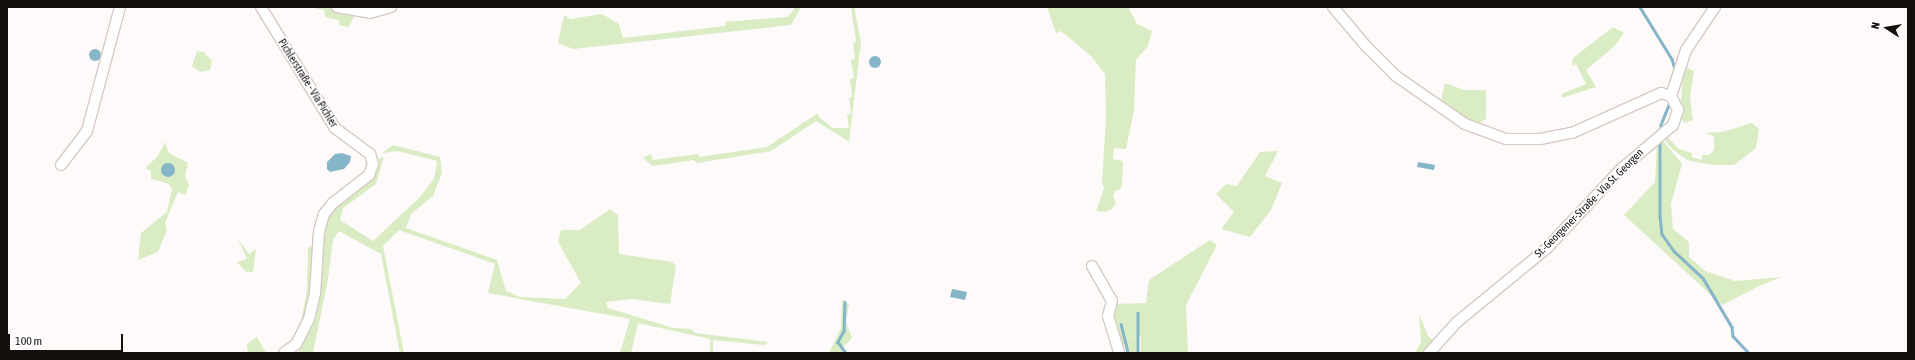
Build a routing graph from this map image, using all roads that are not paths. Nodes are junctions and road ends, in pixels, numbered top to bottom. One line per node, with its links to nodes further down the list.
1 (120, 7): 8 (street)
2 (261, 7): 10 (street, Pichlerstraße - Via Pichler)
3 (336, 7): 4 (street)
4 (391, 7)
5 (1333, 7): 7 (street)
6 (1715, 7): 7 (street)
7 (1671, 96): 12 (street, St.-Georgener-Straße - Via St. Georgen)
8 (61, 164)
9 (1092, 266): 11 (street)
10 (284, 353)
11 (1119, 353)
12 (1429, 353)

